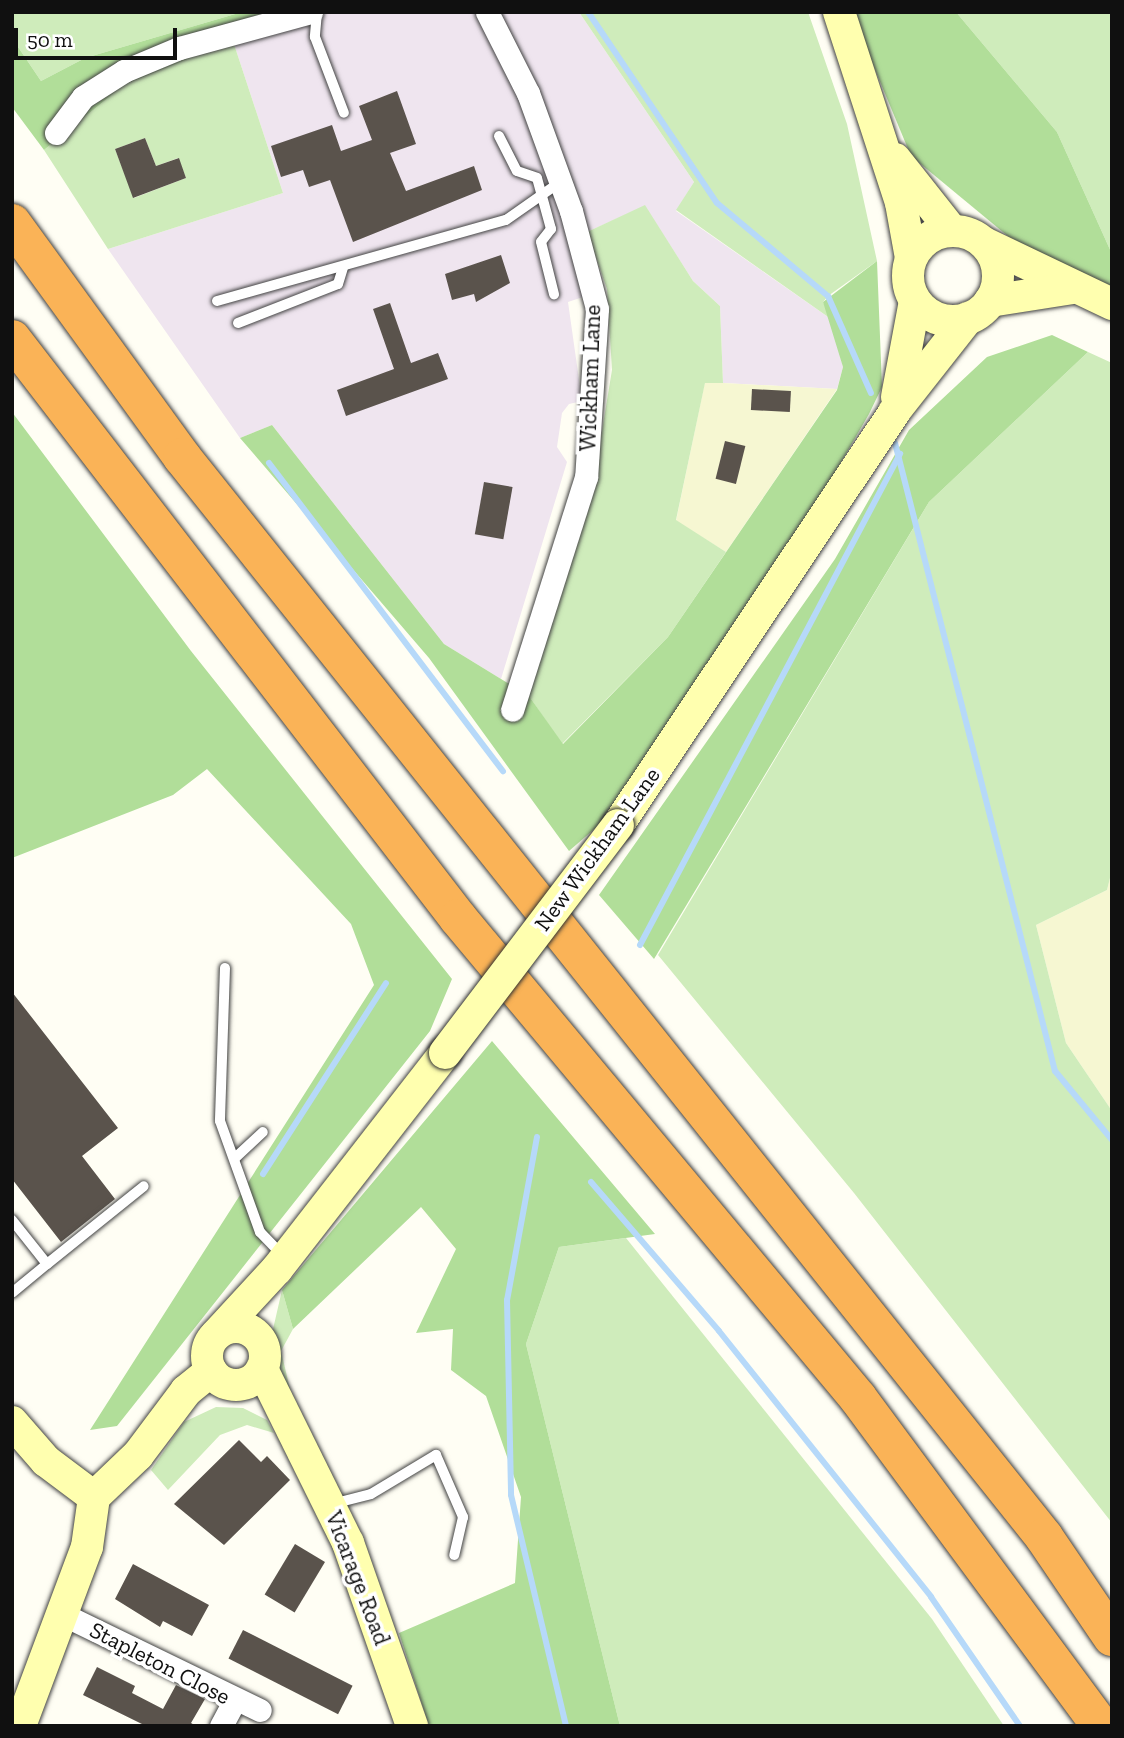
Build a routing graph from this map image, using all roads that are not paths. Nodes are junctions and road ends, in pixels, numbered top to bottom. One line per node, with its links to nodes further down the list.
1 (311, 12): 6 (street)
2 (317, 12): 5 (lane)
3 (487, 12): 9 (street, Wickham Lane)
4 (839, 12): 8 (street)
5 (344, 113)
6 (56, 133)
7 (499, 136): 9 (lane)
8 (881, 138): 11 (street); 13 (street)
9 (551, 188): 14 (lane); 16 (lane); 24 (street, Wickham Lane)
10 (12, 223): 42 (highway)
11 (952, 231): 12 (street); 13 (street)
12 (984, 243): 15 (street); 20 (street)
13 (911, 258): 18 (street)
14 (343, 268): 17 (lane); 21 (lane)
15 (1073, 288): 19 (street); 20 (street)
16 (554, 294)
17 (217, 301)
18 (915, 301): 20 (street); 23 (street, New Wickham Lane)
19 (1112, 304)
20 (979, 309): 23 (street, New Wickham Lane)
21 (238, 323)
22 (12, 339): 48 (highway)
23 (894, 412): 30 (street, New Wickham Lane, bridge)
24 (512, 710)
25 (225, 968): 27 (lane)
26 (263, 1132): 27 (lane)
27 (235, 1158): 30 (lane)
28 (144, 1186): 31 (lane)
29 (12, 1220): 31 (lane)
30 (281, 1263): 33 (street, New Wickham Lane); 34 (street, New Wickham Lane)
31 (47, 1264): 32 (lane)
32 (12, 1293)
33 (253, 1332): 34 (street); 36 (street)
34 (216, 1335): 35 (street)
35 (211, 1371): 36 (street); 38 (street)
36 (253, 1377): 39 (street, Vicarage Road)
37 (12, 1422): 38 (street)
38 (94, 1497): 41 (street)
39 (330, 1505): 40 (lane); 47 (street, Vicarage Road)
40 (454, 1555)
41 (60, 1613): 43 (street, Stapleton Close); 45 (street)
42 (1112, 1637)
43 (234, 1702): 44 (street, Stapleton Close); 46 (street)
44 (260, 1710)
45 (20, 1726)
46 (221, 1726)
47 (412, 1726)
48 (1101, 1726)

